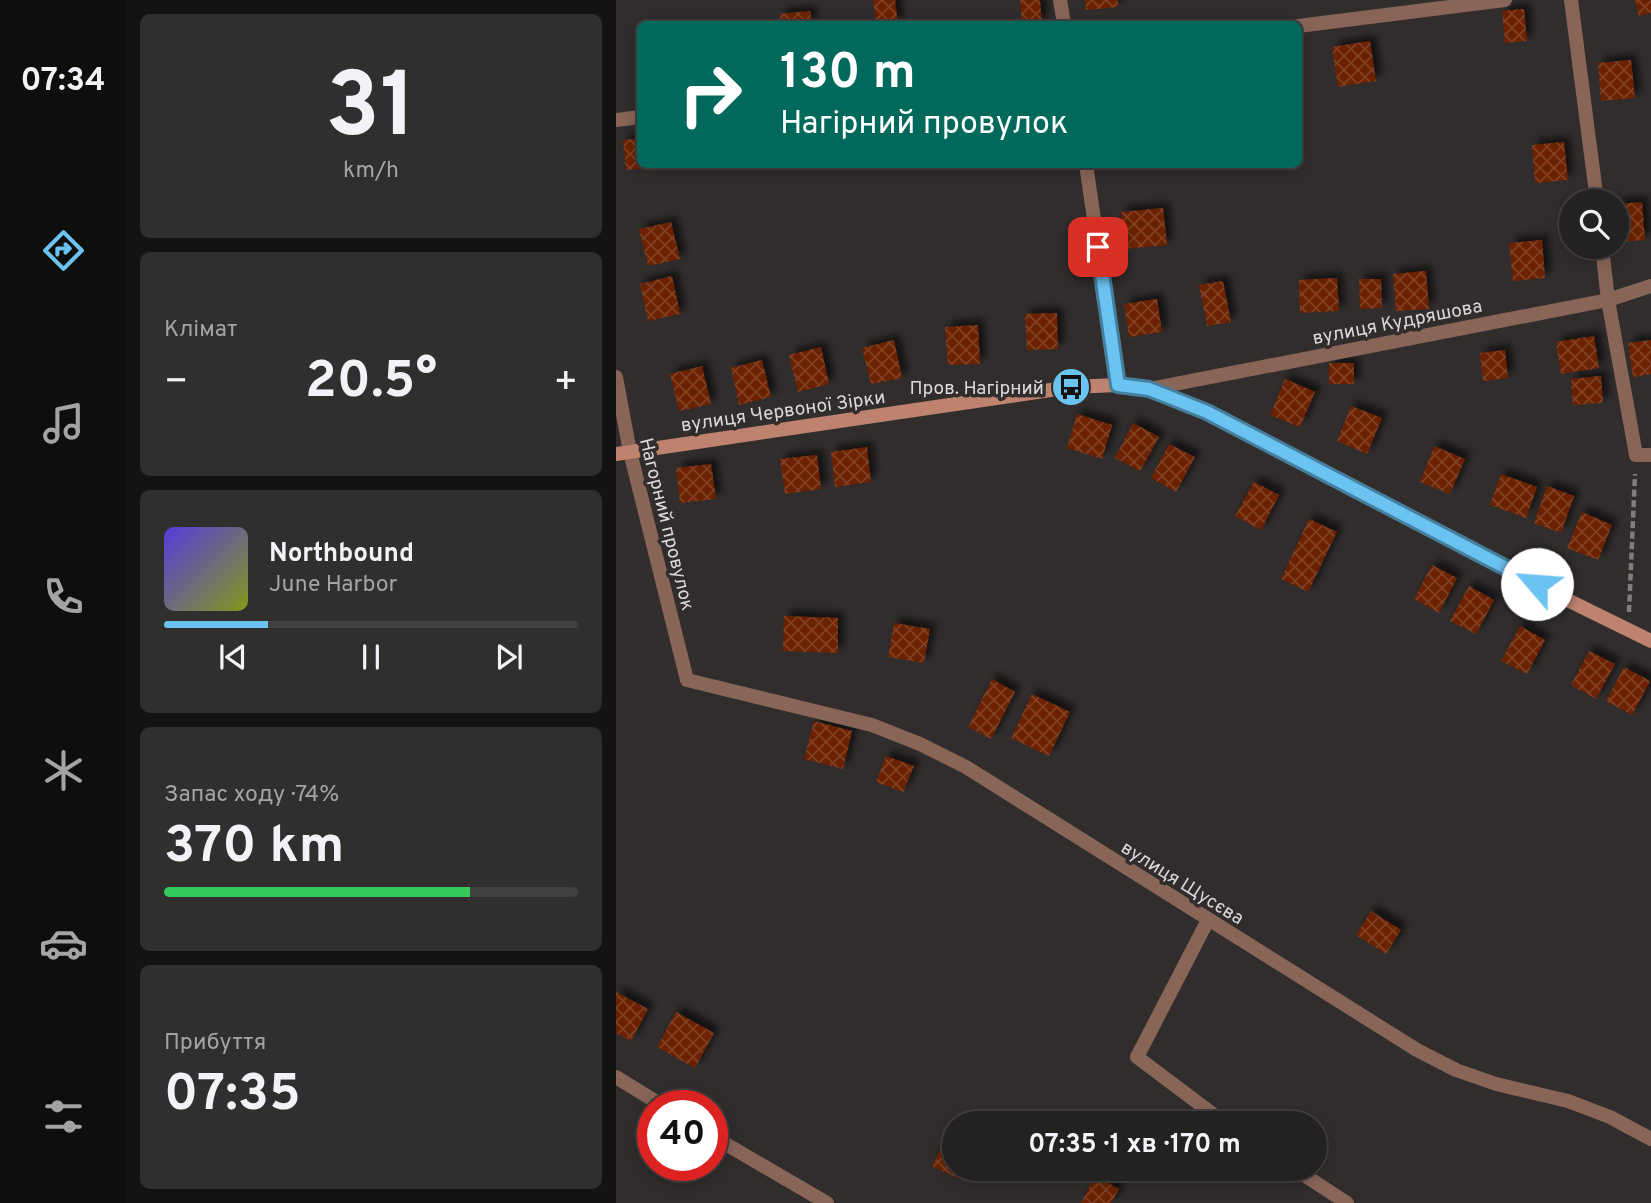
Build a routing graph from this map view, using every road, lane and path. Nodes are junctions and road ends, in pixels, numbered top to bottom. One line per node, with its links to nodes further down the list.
1 (1060, 0): 4 (street)
2 (1505, 0): 5 (street)
3 (1571, 0): 9 (street)
4 (1064, 21)
5 (1302, 25)
6 (637, 117): 7 (street)
7 (616, 120)
8 (1087, 168): 14 (street)
9 (1595, 189)
10 (1603, 259): 12 (street)
11 (1651, 286): 12 (street, вулиця Кудряшова)
12 (1608, 300): 15 (street, вулиця Кудряшова); 17 (street)
13 (616, 377): 16 (street, Нагорний провулок)
14 (1118, 385): 15 (street, вулиця Червоної Зірки); 16 (street, вулиця Червоної Зірки)
15 (1149, 389): 19 (street, вулиця Червоної Зірки)
16 (623, 453): 21 (street, Нагорний провулок)
17 (1636, 455): 18 (street); 19 (path)
18 (1651, 455)
19 (1629, 630): 20 (street, вулиця Червоної Зірки)
20 (1651, 641)
21 (687, 680): 22 (street, вулиця Щусєва)
22 (1208, 920): 25 (street); 26 (street, вулиця Щусєва)
23 (616, 1077): 24 (street)
24 (637, 1090)
25 (1209, 1111)
26 (1651, 1139)
27 (728, 1145): 29 (street)
28 (1313, 1181): 30 (street)
29 (827, 1203)
30 (1347, 1203)

